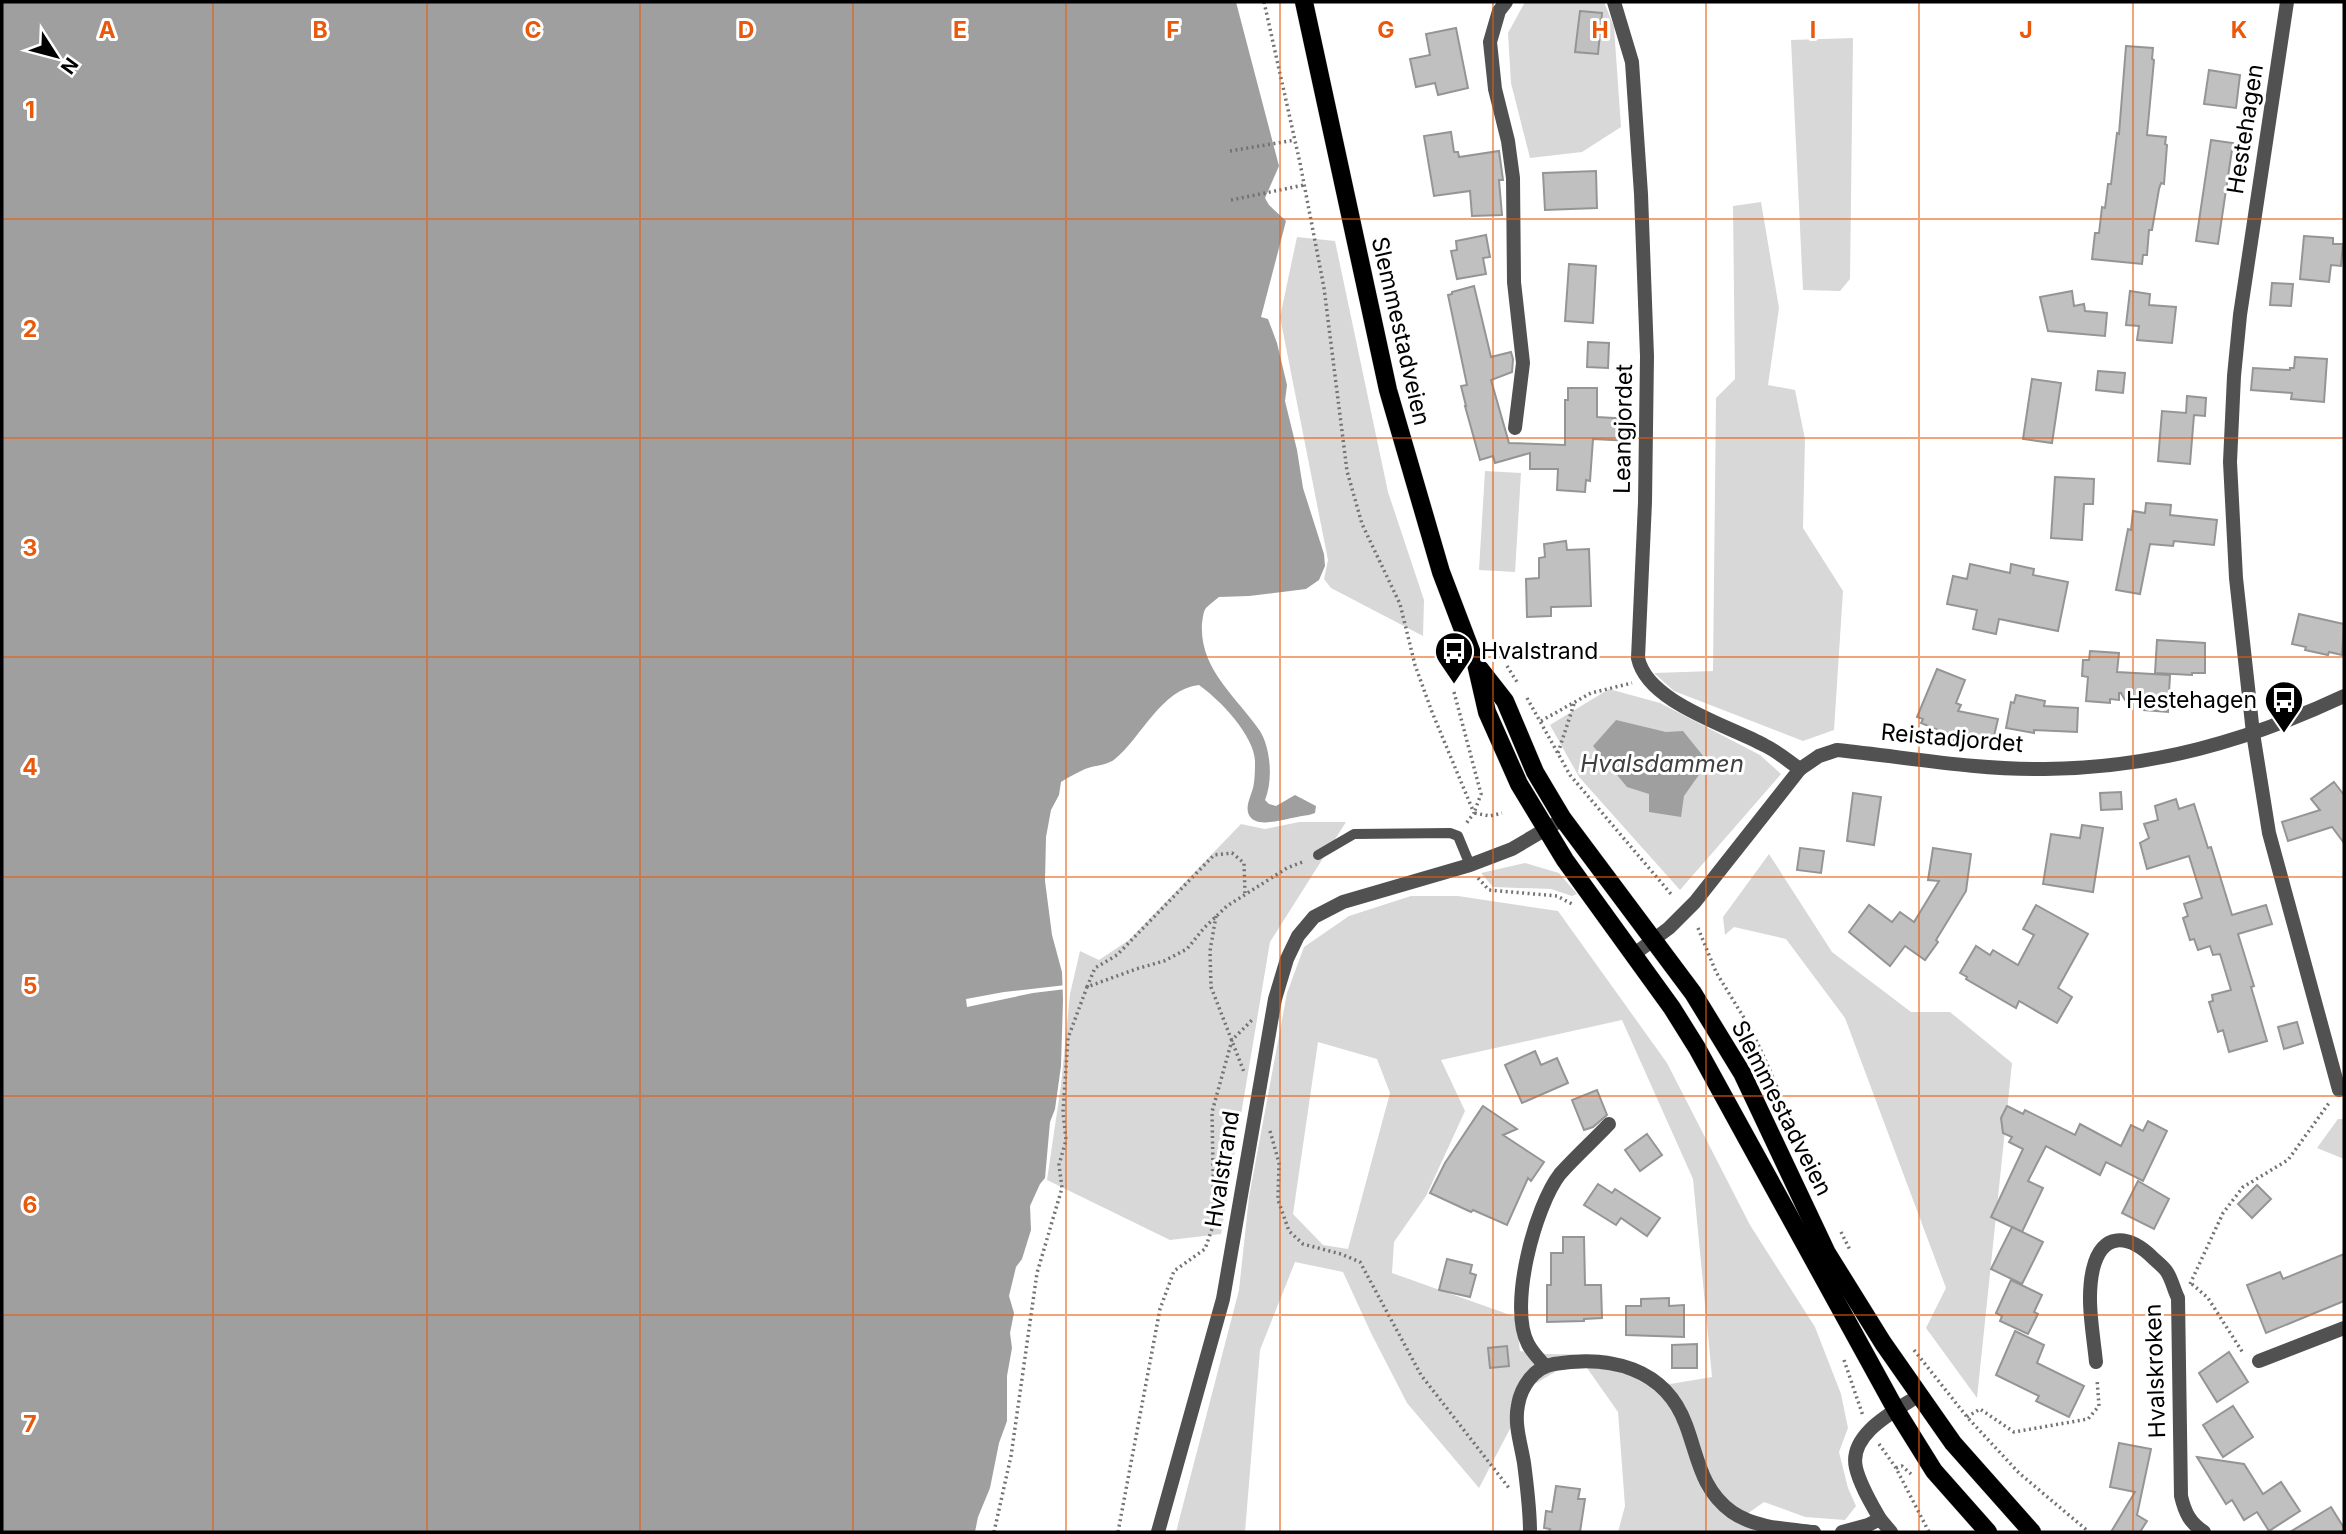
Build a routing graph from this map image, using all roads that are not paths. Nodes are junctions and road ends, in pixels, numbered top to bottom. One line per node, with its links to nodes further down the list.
1 (1304, 2): 6 (main road, Slemmestadveien)
2 (1506, 2): 5 (street)
3 (1614, 2): 9 (street, Leangjordet)
4 (2287, 2): 8 (street, Hestehagen)
5 (1515, 428)
6 (1476, 664): 10 (main road, Slemmestadveien); 11 (main road, Slemmestadveien)
7 (2344, 696): 8 (street, Reistadjordet)
8 (2253, 733): 9 (street, Reistadjordet); 16 (street, Hestehagen)
9 (1800, 769): 14 (street, Reistadjordet)
10 (1563, 819): 11 (street, Hvalstrand); 14 (main road, Slemmestadveien)
11 (1545, 829): 13 (street, Hvalstrand); 15 (main road, Slemmestadveien)
12 (1318, 855): 13 (lane)
13 (1469, 865): 25 (street, Hvalstrand)
14 (1653, 940): 15 (street, Reistadjordet); 22 (main road, Slemmestadveien)
15 (1633, 955): 23 (main road, Slemmestadveien)
16 (2339, 1090)
17 (1609, 1124): 21 (street)
18 (2344, 1328): 19 (street)
19 (2259, 1361)
20 (2096, 1362): 32 (street, Hvalskroken)
21 (1545, 1366): 26 (street); 27 (street)
22 (1918, 1396): 23 (street); 31 (main road, Slemmestadveien)
23 (1896, 1410): 24 (street); 30 (main road, Slemmestadveien)
24 (1880, 1519): 28 (street); 29 (street)
25 (1158, 1532)
26 (1530, 1532)
27 (1814, 1532)
28 (1842, 1532)
29 (1891, 1532)
30 (1988, 1532)
31 (2032, 1532)
32 (2204, 1532)

